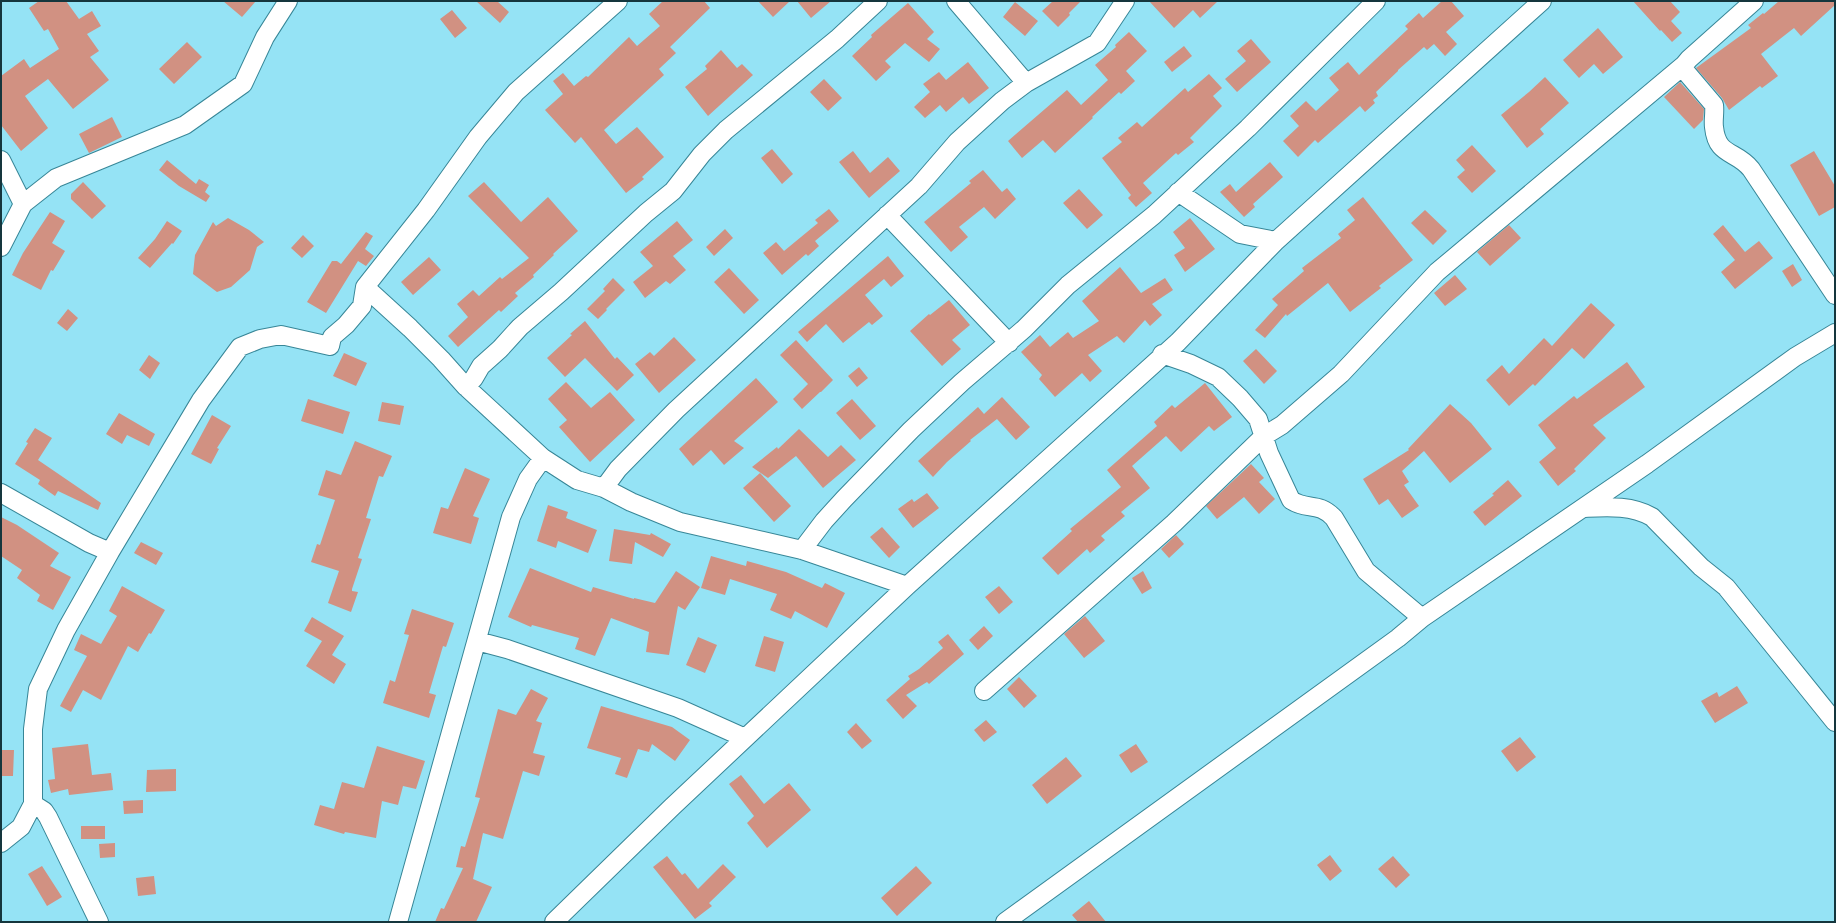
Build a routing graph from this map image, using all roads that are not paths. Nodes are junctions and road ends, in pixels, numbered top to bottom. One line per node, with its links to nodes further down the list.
1 (288, 1): 13 (street)
2 (618, 1): 17 (street)
3 (878, 1): 22 (street)
4 (956, 1): 10 (street)
5 (1125, 1): 10 (street)
6 (1376, 1): 12 (street)
7 (1542, 1): 15 (street)
8 (1754, 1): 9 (street)
9 (1684, 65): 18 (street); 23 (street)
10 (1026, 83): 14 (street)
11 (1, 160): 13 (street)
12 (1178, 192): 15 (street); 20 (street)
13 (23, 204): 16 (street)
14 (887, 215): 20 (street); 25 (street)
15 (1276, 241): 21 (street)
16 (1, 247)
17 (365, 286): 22 (street); 29 (street)
18 (1835, 295)
19 (1835, 333): 27 (street)
20 (1009, 343): 28 (street)
21 (1162, 354): 23 (street); 30 (street)
22 (466, 387): 24 (street)
23 (1264, 436): 31 (street); 33 (street)
24 (542, 458): 25 (street); 32 (street)
25 (604, 488): 28 (street)
26 (1, 493): 29 (street)
27 (1583, 508): 31 (street); 34 (street)
28 (802, 550): 30 (street)
29 (110, 552): 36 (street)
30 (907, 586): 35 (street)
31 (1422, 618): 41 (street)
32 (477, 641): 35 (street); 39 (street)
33 (984, 691)
34 (1835, 722)
35 (745, 738): 40 (street)
36 (33, 804): 37 (street); 38 (street)
37 (1, 843)
38 (99, 922)
39 (398, 922)
40 (554, 922)
41 (1004, 922)

